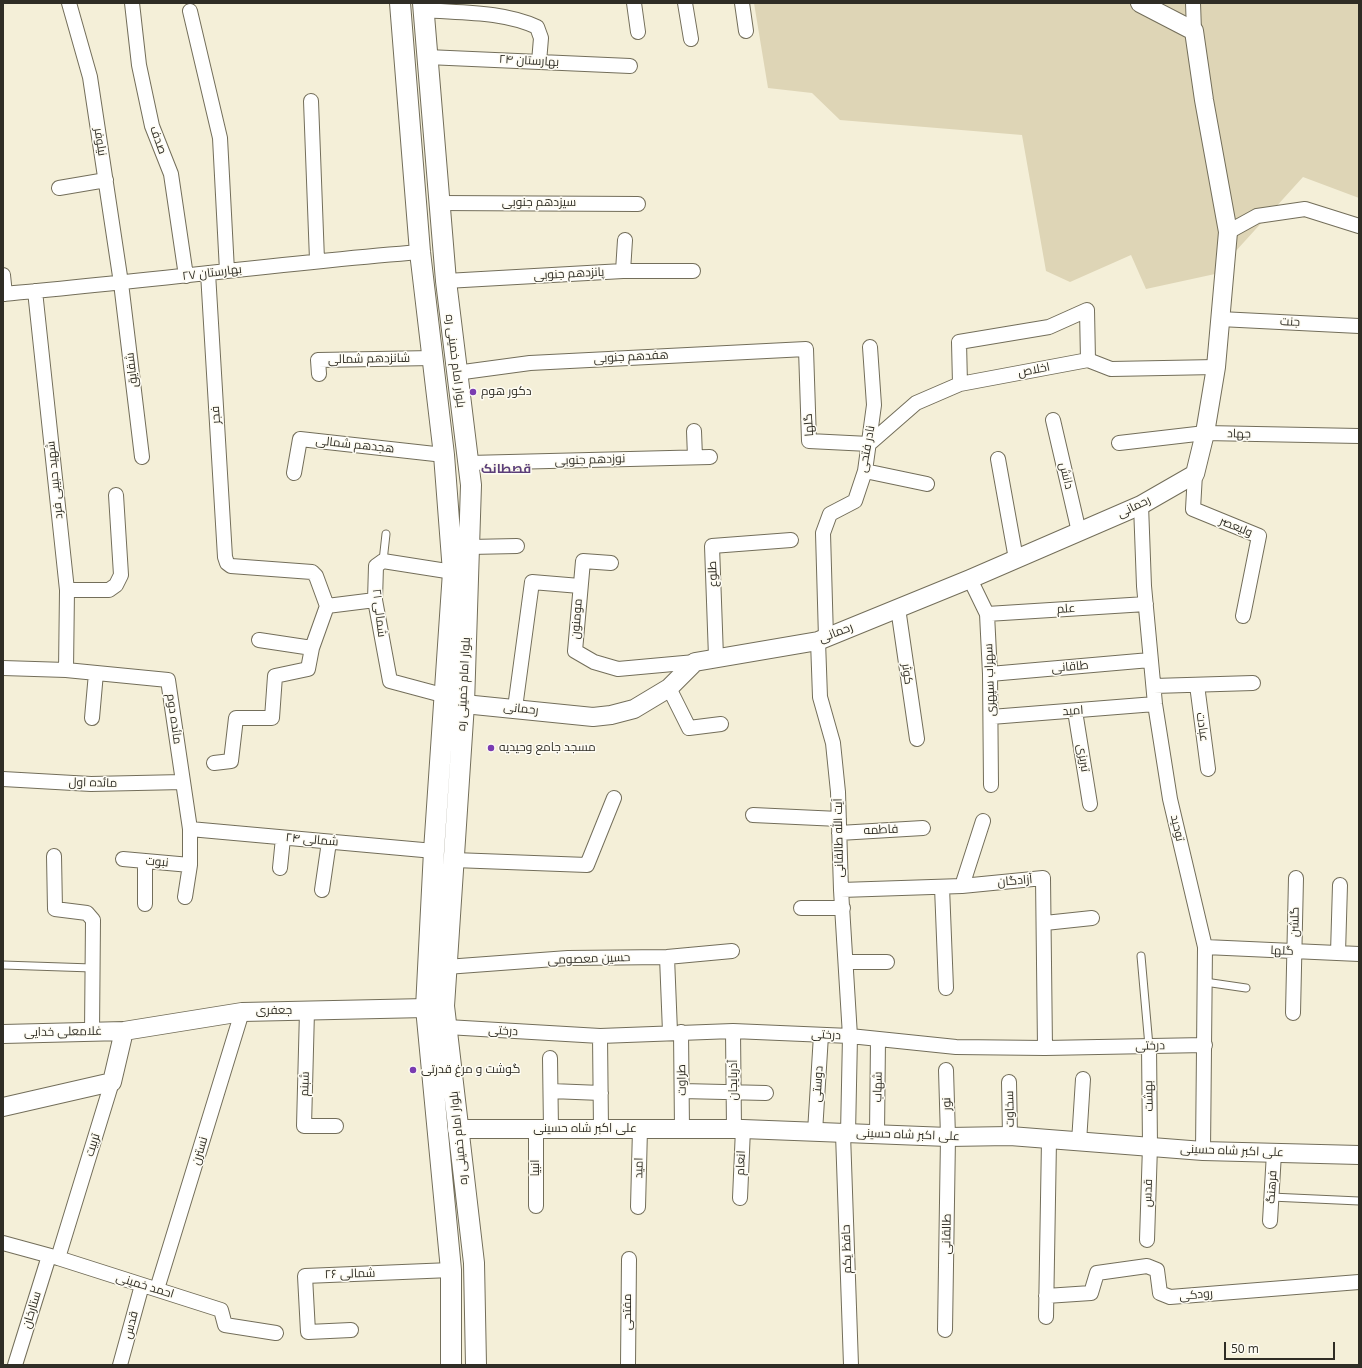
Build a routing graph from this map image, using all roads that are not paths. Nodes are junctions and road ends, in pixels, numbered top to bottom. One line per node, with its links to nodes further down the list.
1 (69, 3): 19 (street, نیلوفر)
2 (132, 3): 33 (street, صدف)
3 (400, 3): 26 (main road, بلوار امام خمینی ره)
4 (634, 3): 13 (street)
5 (685, 3): 14 (street)
6 (742, 3): 11 (street)
7 (1140, 3): 12 (street)
8 (1193, 3): 12 (street)
9 (423, 7): 15 (main road, بلوار امام خمینی ره); 16 (street)
10 (190, 11): 28 (street)
11 (746, 31)
12 (1194, 31): 24 (street)
13 (638, 32)
14 (691, 39)
15 (427, 56): 16 (street, بهارستان ۲۴); 21 (main road, بلوار امام خمینی ره)
16 (539, 62): 17 (street, بهارستان ۲۴)
17 (630, 66)
18 (310, 101): 27 (street)
19 (106, 180): 20 (street); 35 (street, نیلوفر)
20 (59, 188)
21 (439, 203): 22 (street, سیزدهم جنوبی); 34 (main road, بلوار امام خمینی ره)
22 (638, 204)
23 (1359, 226): 24 (street)
24 (1228, 232): 38 (street)
25 (625, 240): 30 (street)
26 (420, 252): 27 (street, بهارستان ۲۷); 42 (main road, بلوار امام خمینی ره)
27 (316, 260): 28 (street, بهارستان ۲۷)
28 (227, 271): 31 (street, بهارستان ۲۷)
29 (693, 271): 30 (street, پانزدهم جنوبی)
30 (623, 272): 34 (street, پانزدهم جنوبی)
31 (208, 273): 33 (street, بهارستان ۲۷); 80 (street, فجر)
32 (3, 274): 37 (street)
33 (186, 276): 35 (street, بهارستان ۲۷)
34 (446, 281): 45 (main road, بلوار امام خمینی ره)
35 (122, 283): 36 (street, بهارستان ۲۷); 55 (street, شقایق)
36 (35, 291): 37 (street, بهارستان ۲۷); 77 (street, شهید حبیبی فرد)
37 (4, 294)
38 (1220, 319): 39 (street, جنت); 44 (street)
39 (1359, 326)
40 (870, 347): 53 (street, نادر فتحی)
41 (806, 349): 45 (street, هفدهم جنوبی); 53 (street, گلها)
42 (433, 358): 46 (street, شانزدهم شمالی); 54 (main road, بلوار امام خمینی ره)
43 (1088, 360): 44 (street); 47 (street, اخلاص); 47 (street)
44 (1216, 366): 50 (street)
45 (456, 373): 59 (main road, بلوار امام خمینی ره)
46 (319, 374)
47 (960, 384): 53 (street, اخلاص)
48 (1053, 420): 66 (street, دانش)
49 (694, 431): 56 (street)
50 (1205, 433): 51 (street, جهاد); 52 (street, جهاد); 62 (street)
51 (1359, 436)
52 (1119, 443)
53 (869, 444): 60 (street, نادر فتحی)
54 (444, 455): 61 (street, هجدهم شمالی); 74 (main road, بلوار امام خمینی ره)
55 (142, 457)
56 (695, 457): 57 (street, نوزدهم جنوبی); 59 (street, نوزدهم جنوبی)
57 (710, 457)
58 (998, 459): 71 (street)
59 (469, 463): 70 (main road, بلوار امام خمینی ره)
60 (864, 471): 63 (street); 84 (street, نادر فتحی)
61 (294, 473)
62 (1195, 474): 65 (street, رحمانی); 83 (street, ولیعصر)
63 (927, 484)
64 (116, 494): 77 (street)
65 (1141, 505): 66 (street, رحمانی); 79 (street, توحید)
66 (1079, 532): 71 (street, رحمانی)
67 (386, 534): 72 (lane)
68 (791, 540): 87 (street, طلوع)
69 (517, 546): 70 (street)
70 (470, 547): 98 (main road, بلوار امام خمینی ره)
71 (1016, 559): 75 (street, رحمانی)
72 (383, 561): 74 (street); 78 (street, ۲۱ شمالی)
73 (611, 562): 76 (street, مومنون)
74 (454, 572): 98 (main road, بلوار امام خمینی ره)
75 (970, 579): 81 (street, رحمانی); 82 (street, سهراب سپهری)
76 (580, 586): 89 (street, مومنون); 100 (street)
77 (67, 590): 91 (street, شهید حبیبی فرد)
78 (375, 600): 80 (street); 98 (street, ۲۱ شمالی)
79 (1146, 604): 82 (street, علم); 88 (street, توحید)
80 (327, 606): 86 (street)
81 (898, 608): 84 (street, رحمانی); 105 (street, کوثر)
82 (987, 614): 93 (street, سهراب سپهری)
83 (1243, 616)
84 (822, 639): 87 (street, رحمانی); 115 (street, آیت الله طالقانی)
85 (259, 640): 86 (street)
86 (312, 648): 106 (street)
87 (716, 657): 89 (street, رحمانی)
88 (1150, 660): 93 (street, طاقانی); 96 (street, توحید)
89 (696, 662): 97 (street, رحمانی)
90 (3, 668): 91 (street, مائده دوم)
91 (66, 670): 92 (street, مائده دوم)
92 (96, 673): 103 (street); 109 (street, مائده دوم)
93 (990, 674): 102 (street, سهراب سپهری)
94 (1253, 683): 95 (street)
95 (1196, 685): 96 (street); 107 (street, عبادت)
96 (1154, 686): 99 (street, توحید)
97 (669, 688): 100 (street, رحمانی); 104 (street)
98 (455, 700): 100 (street, رحمانی); 120 (main road, بلوار امام خمینی ره); 123 (main road, بلوار امام خمینی ره)
99 (1156, 704): 101 (street, امید); 139 (street, توحید)
100 (515, 708)
101 (1075, 711): 102 (street, امید); 112 (street, تبریزی)
102 (991, 717): 110 (street, سهراب سپهری)
103 (92, 718)
104 (721, 724)
105 (917, 739)
106 (214, 763)
107 (1208, 769)
108 (3, 779): 109 (street, مائده اول)
109 (183, 782): 117 (street, مائده دوم)
110 (991, 785)
111 (614, 798): 123 (street)
112 (1090, 804)
113 (753, 815): 115 (street, فاطمه)
114 (983, 821): 130 (street)
115 (839, 826): 116 (street, فاطمه); 132 (street, آیت الله طالقانی)
116 (923, 828)
117 (190, 829): 118 (street, ۲۴ شمالی); 125 (street, مائده دوم)
118 (283, 838): 119 (street, ۲۴ شمالی); 126 (street)
119 (329, 842): 120 (street, ۲۴ شمالی); 131 (street)
120 (434, 851): 154 (main road, بلوار امام خمینی ره)
121 (54, 856): 150 (street)
122 (123, 859): 124 (street, نبوت)
123 (454, 860): 149 (main road, بلوار امام خمینی ره)
124 (145, 861): 125 (street, نبوت); 134 (street)
125 (190, 865): 133 (street, مائده دوم)
126 (280, 868)
127 (1296, 878): 141 (street, گلشن)
128 (1340, 885): 142 (street)
129 (942, 886): 130 (street, آزادگان); 132 (street, آزادگان); 152 (street)
130 (962, 886): 138 (street, آزادگان)
131 (322, 890)
132 (841, 890): 136 (street, آیت الله طالقانی)
133 (185, 897)
134 (145, 904)
135 (801, 908): 136 (street)
136 (843, 908): 146 (street, آیت الله طالقانی)
137 (1092, 918): 138 (street)
138 (1045, 923): 170 (street, آزادگان)
139 (1205, 948): 141 (street, گلها); 151 (street, توحید)
140 (732, 951): 145 (street, حسین معصومی)
141 (1294, 951): 142 (street, گلها); 157 (street, گلشن)
142 (1338, 953): 143 (street, گلها)
143 (1359, 954)
144 (1141, 956): 169 (lane)
145 (667, 957): 149 (street, حسین معصومی); 162 (street, طراوت)
146 (846, 962): 147 (street); 166 (street, آیت الله طالقانی)
147 (887, 962)
148 (3, 965): 150 (lane)
149 (446, 967): 158 (main road, بلوار امام خمینی ره)
150 (92, 968): 161 (street)
151 (1205, 982): 153 (lane); 168 (street, توحید)
152 (946, 988)
153 (1246, 988)
154 (426, 1008): 155 (street, جعفری); 210 (main road, بلوار امام خمینی ره)
155 (307, 1011): 156 (street, جعفری); 182 (street, شبنم)
156 (242, 1012): 159 (street, جعفری); 213 (street, نسترن)
157 (1293, 1013)
158 (447, 1028): 165 (street, درختی); 183 (main road, بلوار امام خمینی ره)
159 (124, 1031): 161 (street, غلامعلی خدایی); 174 (street, تربیت)
160 (734, 1031): 162 (street, درختی); 164 (street, درختی); 178 (street, آذربایجان)
161 (92, 1032): 163 (street, غلامعلی خدایی)
162 (676, 1032): 165 (street, درختی); 177 (street, طراوت)
163 (3, 1034)
164 (821, 1035): 166 (street, درختی); 189 (street, دوستی)
165 (600, 1036): 179 (street)
166 (850, 1036): 167 (street, درختی); 190 (street, حافظ یکم)
167 (878, 1039): 170 (street, درختی); 191 (street, شهاب)
168 (1205, 1045): 169 (street, درختی); 197 (street, توحید)
169 (1149, 1046): 170 (street, درختی); 196 (street, بهشت)
170 (1045, 1048)
171 (550, 1058): 176 (street, انبیا)
172 (946, 1070): 193 (street, نور)
173 (1083, 1079): 195 (street)
174 (112, 1082): 181 (street); 208 (street, تربیت)
175 (1009, 1082): 192 (street, سخاوت)
176 (551, 1091): 179 (street); 184 (street, انبیا)
177 (682, 1091): 178 (street); 187 (street, طراوت)
178 (734, 1092): 180 (street); 188 (street, آذربایجان)
179 (600, 1093): 185 (street)
180 (766, 1093)
181 (3, 1107)
182 (336, 1126)
183 (457, 1129): 184 (street, علی اکبر شاه حسینی); 222 (main road, بلوار امام خمینی ره)
184 (544, 1129): 185 (street, علی اکبر شاه حسینی); 203 (street, انبیا)
185 (601, 1129): 186 (street, علی اکبر شاه حسینی)
186 (640, 1129): 187 (street, علی اکبر شاه حسینی); 204 (street, امید)
187 (682, 1129): 188 (street, علی اکبر شاه حسینی)
188 (738, 1129): 189 (street, علی اکبر شاه حسینی); 201 (street, انعام)
189 (815, 1132): 190 (street, علی اکبر شاه حسینی)
190 (845, 1134): 191 (street, علی اکبر شاه حسینی); 224 (street, حافظ یکم)
191 (877, 1134): 193 (street, علی اکبر شاه حسینی)
192 (1010, 1136): 193 (street, علی اکبر شاه حسینی); 194 (street, علی اکبر شاه حسینی)
193 (948, 1137): 217 (street, طالقانی)
194 (1049, 1140): 195 (street, علی اکبر شاه حسینی); 214 (street)
195 (1078, 1142): 196 (street, علی اکبر شاه حسینی)
196 (1150, 1146): 197 (street, علی اکبر شاه حسینی); 206 (street, قدس)
197 (1203, 1151): 198 (street, علی اکبر شاه حسینی)
198 (1274, 1153): 199 (street, علی اکبر شاه حسینی); 200 (street, فرهنگ)
199 (1359, 1155)
200 (1271, 1197): 202 (lane); 205 (street, فرهنگ)
201 (740, 1198)
202 (1359, 1201)
203 (536, 1206)
204 (638, 1207)
205 (1270, 1221)
206 (1147, 1240)
207 (3, 1243): 208 (street, احمد خمینی)
208 (53, 1257): 212 (street, احمد خمینی); 219 (street, ستارخان)
209 (629, 1259): 223 (street, مفتحی)
210 (451, 1270): 216 (street, ۲۶ شمالی); 221 (main road, بلوار امام خمینی ره)
211 (1359, 1282): 214 (street, رودکی)
212 (142, 1284): 213 (street, احمد خمینی); 220 (street, قدس)
213 (157, 1290): 218 (street, احمد خمینی)
214 (1046, 1296): 215 (street)
215 (1046, 1317)
216 (350, 1330)
217 (945, 1330)
218 (276, 1333)
219 (15, 1365)
220 (120, 1365)
221 (451, 1365)
222 (476, 1365)
223 (628, 1365)
224 (851, 1365)

